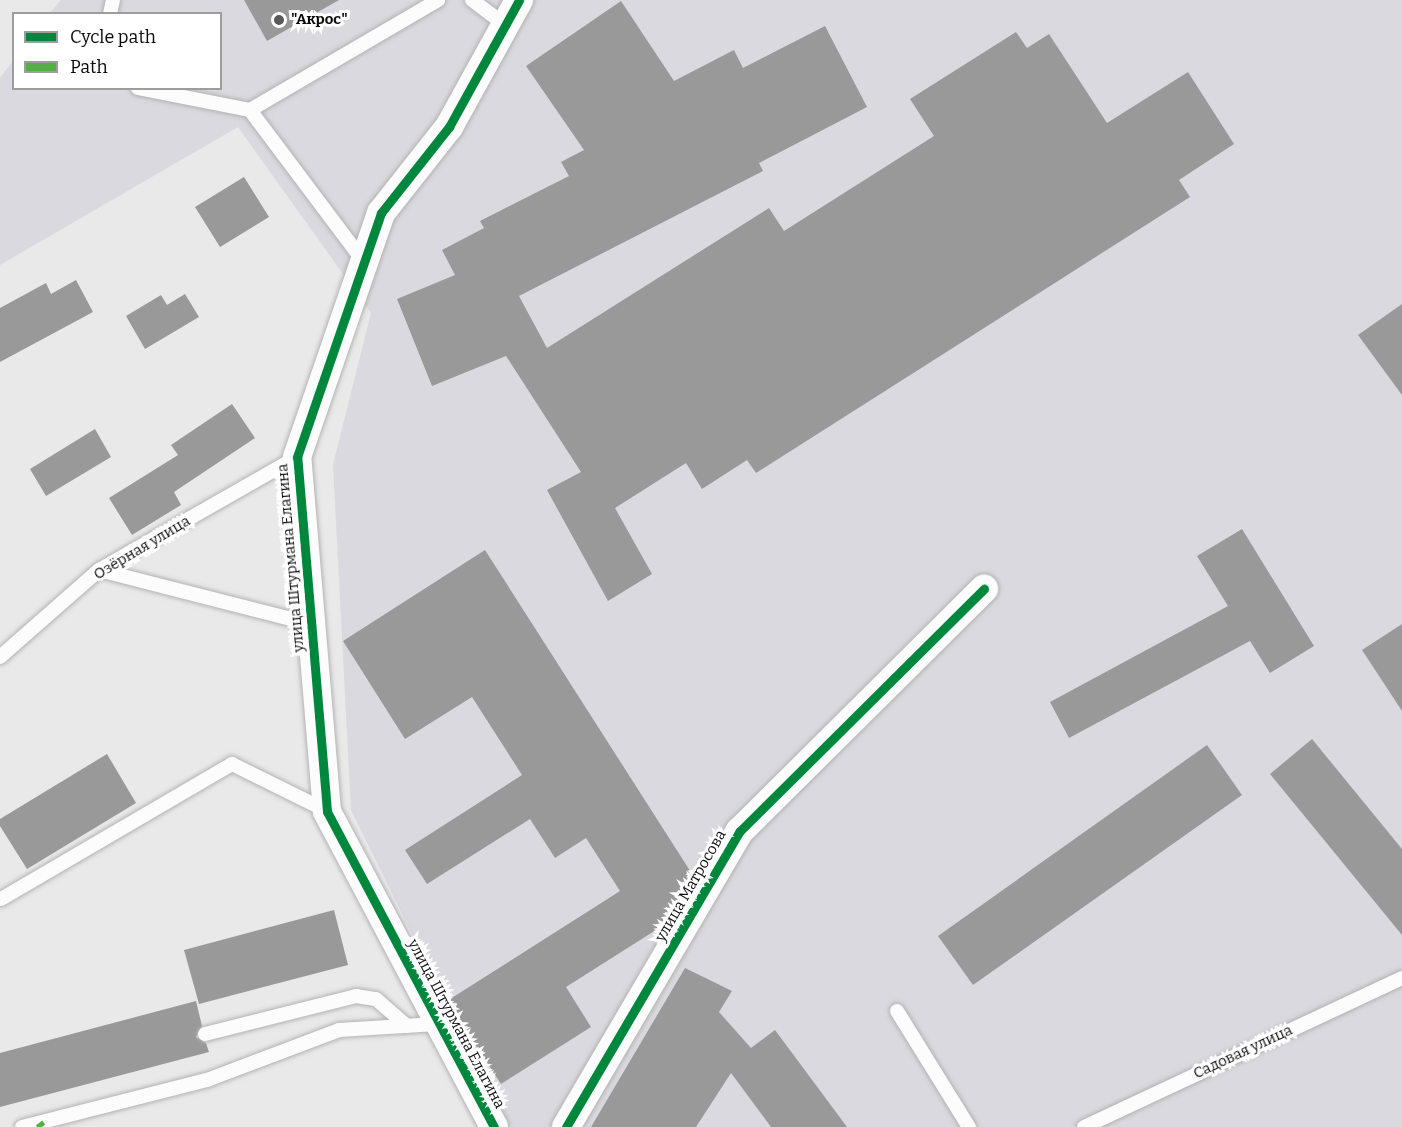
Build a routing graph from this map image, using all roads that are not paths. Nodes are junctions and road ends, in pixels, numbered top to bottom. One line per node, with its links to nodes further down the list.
1 (438, 0): 6 (lane)
2 (472, 0): 4 (lane)
3 (519, 0): 4 (street, улица Штурмана Елагина)
4 (504, 25): 7 (street, улица Штурмана Елагина)
5 (148, 90): 6 (lane)
6 (250, 110): 7 (lane)
7 (364, 262): 8 (street, улица Штурмана Елагина)
8 (297, 457): 9 (lane, Озёрная улица); 11 (street, улица Штурмана Елагина)
9 (99, 570): 11 (lane); 12 (lane, Озёрная улица)
10 (984, 589): 22 (street, улица Матросова)
11 (311, 624): 13 (street, улица Штурмана Елагина)
12 (0, 657)
13 (327, 811): 14 (lane); 17 (street, улица Штурмана Елагина)
14 (1, 899)
15 (1402, 978): 24 (lane, Садовая улица)
16 (897, 1011): 23 (lane)
17 (437, 1024): 18 (lane); 21 (street, улица Штурмана Елагина)
18 (407, 1026): 19 (lane); 20 (lane)
19 (205, 1034)
20 (22, 1127)
21 (494, 1127)
22 (566, 1127)
23 (969, 1127)
24 (1084, 1127)

